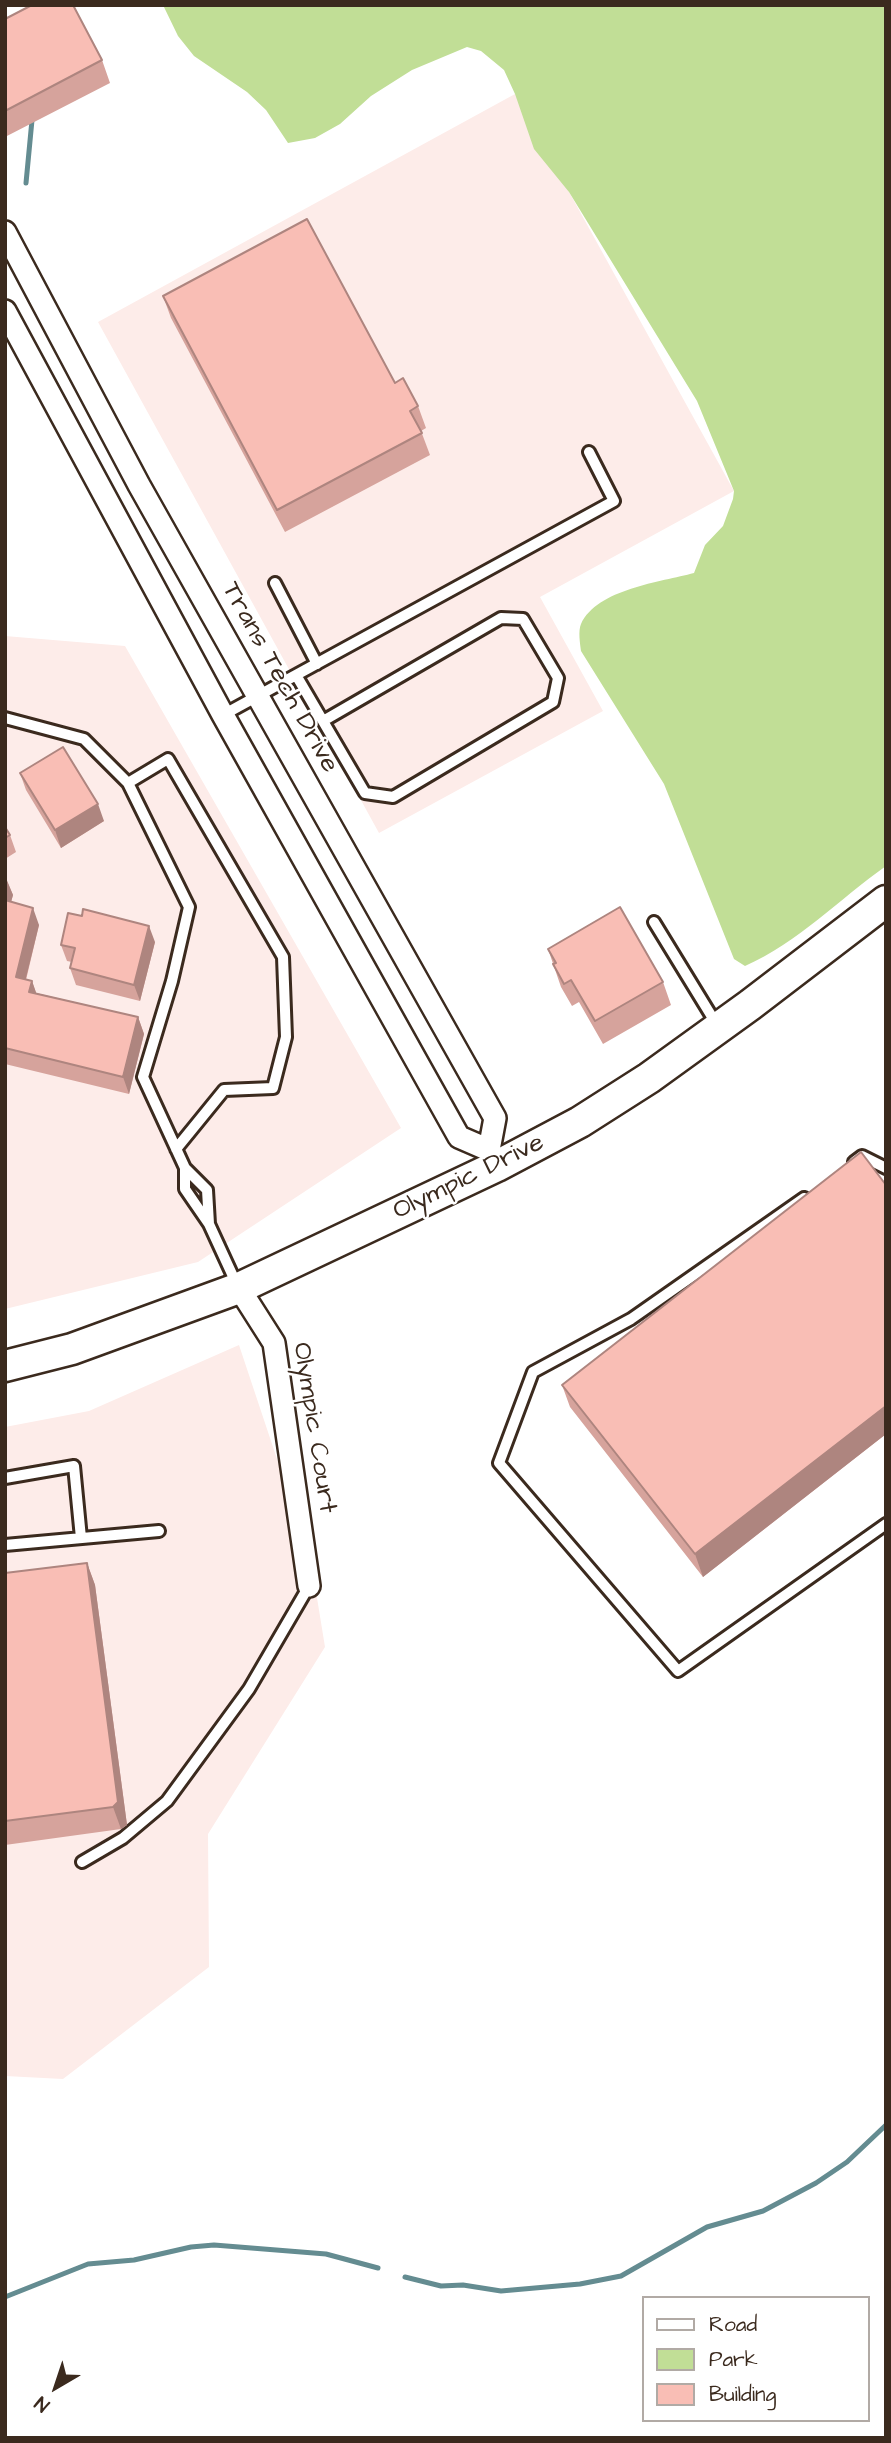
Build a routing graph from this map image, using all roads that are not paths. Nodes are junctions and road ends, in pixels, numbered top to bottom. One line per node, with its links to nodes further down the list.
1 (5, 232): 2 (street, Trans Tech Drive)
2 (14, 271): 5 (street, Trans Tech Drive)
3 (5, 311): 6 (street)
4 (589, 452): 8 (lane)
5 (139, 485): 6 (street); 10 (street, Trans Tech Drive)
6 (107, 502): 11 (street)
7 (275, 583): 8 (lane)
8 (317, 664): 9 (lane)
9 (296, 675): 10 (lane); 13 (lane)
10 (257, 697): 11 (lane); 19 (street, Trans Tech Drive)
11 (223, 715): 19 (street)
12 (5, 718): 14 (lane)
13 (323, 721): 13 (lane)
14 (128, 783): 18 (lane); 18 (lane)
15 (886, 901): 17 (street, Olympic Drive)
16 (654, 922): 17 (lane)
17 (718, 1028): 19 (street, Olympic Drive)
18 (176, 1149): 20 (lane)
19 (493, 1158): 25 (street, Olympic Drive)
20 (185, 1168): 24 (lane); 24 (lane)
21 (886, 1168): 22 (lane)
22 (840, 1172)
23 (818, 1187): 28 (lane)
24 (209, 1224): 25 (lane)
25 (239, 1289): 26 (street, Olympic Drive); 32 (street, Olympic Court)
26 (5, 1366)
27 (5, 1478): 30 (lane)
28 (886, 1524)
29 (159, 1531): 30 (lane)
30 (81, 1538): 31 (lane)
31 (5, 1545)
32 (309, 1586): 33 (lane)
33 (82, 1862)

